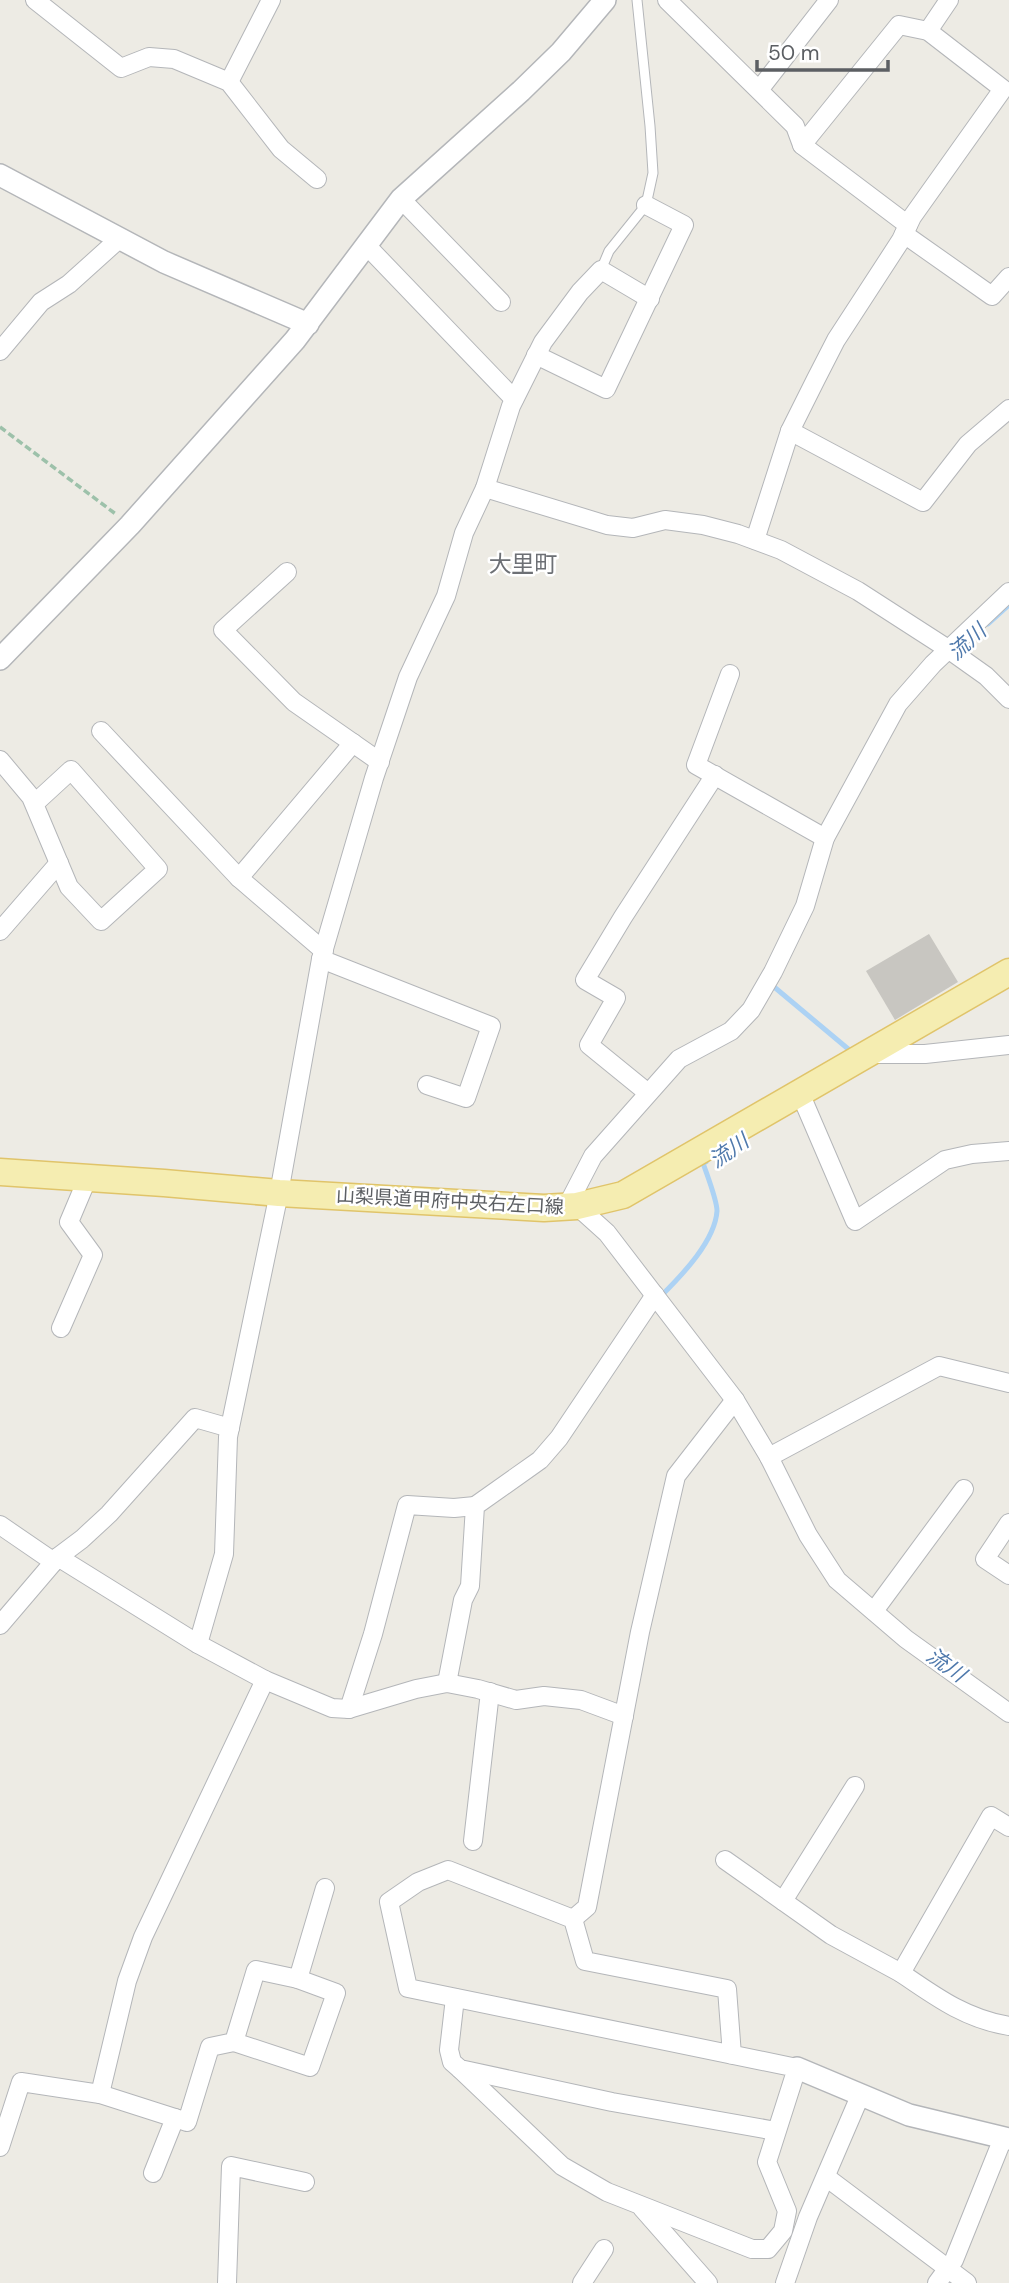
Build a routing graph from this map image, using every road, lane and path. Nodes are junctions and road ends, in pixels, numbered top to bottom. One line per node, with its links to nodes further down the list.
1 (271, 0): 9 (street)
2 (606, 0): 14 (street)
3 (637, 0): 15 (lane)
4 (667, 0): 10 (street)
5 (829, 0): 10 (street)
6 (948, 0): 8 (street)
7 (39, 1): 9 (street)
8 (928, 31): 11 (street); 16 (street)
9 (229, 82): 13 (street)
10 (759, 90): 11 (street)
11 (802, 145): 16 (street)
12 (0, 175): 17 (street)
13 (317, 179)
14 (401, 199): 18 (street); 22 (street)
15 (646, 205): 19 (lane); 21 (street)
16 (906, 229): 20 (street); 29 (street)
17 (120, 239): 23 (street); 24 (street)
18 (366, 245): 23 (street); 26 (street)
19 (601, 270): 21 (street); 25 (street)
20 (1009, 276)
21 (650, 299): 25 (street)
22 (501, 302)
23 (308, 324): 31 (street)
24 (0, 351)
25 (536, 355): 26 (street)
26 (514, 399): 30 (street)
27 (1009, 409): 29 (street)
28 (0, 427): 31 (path)
29 (790, 431): 32 (street)
30 (485, 488): 32 (street); 42 (street)
31 (130, 525): 36 (street)
32 (755, 540): 35 (street)
33 (287, 572): 40 (street)
34 (1009, 592): 35 (street)
35 (948, 649): 38 (street); 45 (street)
36 (0, 659)
37 (730, 674): 43 (street)
38 (1009, 699)
39 (101, 732): 47 (street)
40 (353, 743): 42 (street); 47 (street)
41 (0, 760): 44 (street)
42 (380, 762): 49 (street)
43 (715, 775): 45 (street); 54 (street)
44 (34, 804): 46 (street); 46 (street)
45 (825, 838): 54 (street)
46 (59, 863): 48 (street)
47 (239, 878): 49 (street)
48 (0, 931)
49 (322, 955): 53 (street); 59 (street)
50 (1009, 972): 52 (main road, 山梨県道甲府中央右左口線)
51 (1009, 1045): 52 (street)
52 (866, 1055): 55 (main road, 山梨県道甲府中央右左口線)
53 (427, 1085)
54 (648, 1093): 60 (street)
55 (804, 1101): 56 (street); 60 (main road, 山梨県道甲府中央右左口線)
56 (1009, 1151)
57 (0, 1172): 58 (main road, 山梨県道甲府中央右左口線)
58 (88, 1177): 59 (main road, 山梨県道甲府中央右左口線); 62 (street)
59 (279, 1193): 60 (main road, 山梨県道甲府中央右左口線); 65 (street)
60 (571, 1207): 61 (street)
61 (655, 1296): 64 (street); 68 (street)
62 (61, 1328)
63 (1009, 1383): 66 (street)
64 (735, 1401): 66 (street); 81 (street)
65 (230, 1428): 71 (street); 75 (street)
66 (769, 1457): 73 (street)
67 (964, 1489): 73 (street)
68 (475, 1506): 77 (street); 79 (street)
69 (1009, 1523): 72 (street)
70 (0, 1525): 71 (street)
71 (56, 1559): 74 (street); 75 (street)
72 (1009, 1575)
73 (874, 1611): 80 (street)
74 (0, 1625)
75 (198, 1644): 76 (street)
76 (265, 1680): 79 (street); 97 (street)
77 (447, 1683): 78 (street); 79 (street)
78 (490, 1692): 81 (street); 84 (street)
79 (349, 1709)
80 (1009, 1713)
81 (624, 1716): 88 (street)
82 (855, 1786): 87 (street)
83 (1009, 1827): 89 (street)
84 (473, 1842)
85 (725, 1860): 87 (street)
86 (324, 1888): 90 (street)
87 (783, 1901): 89 (street)
88 (573, 1919): 91 (street); 94 (street)
89 (901, 1973): 92 (street)
90 (298, 1979): 93 (street); 93 (street)
91 (455, 1998): 94 (street); 96 (street)
92 (1009, 2026)
93 (234, 2042): 99 (street)
94 (732, 2055): 95 (street)
95 (797, 2068): 98 (street); 100 (street)
96 (460, 2070): 100 (street); 106 (street)
97 (100, 2094): 99 (street); 102 (street)
98 (860, 2096): 101 (street); 104 (street)
99 (175, 2118): 103 (street)
100 (776, 2131): 106 (street)
101 (1006, 2138): 108 (street)
102 (0, 2147)
103 (153, 2173)
104 (826, 2177): 108 (street); 112 (street)
105 (304, 2182): 109 (street)
106 (640, 2205): 111 (street)
107 (604, 2249): 110 (street)
108 (943, 2276): 113 (street)
109 (227, 2283)
110 (582, 2283)
111 (708, 2283)
112 (785, 2283)
113 (967, 2283)

